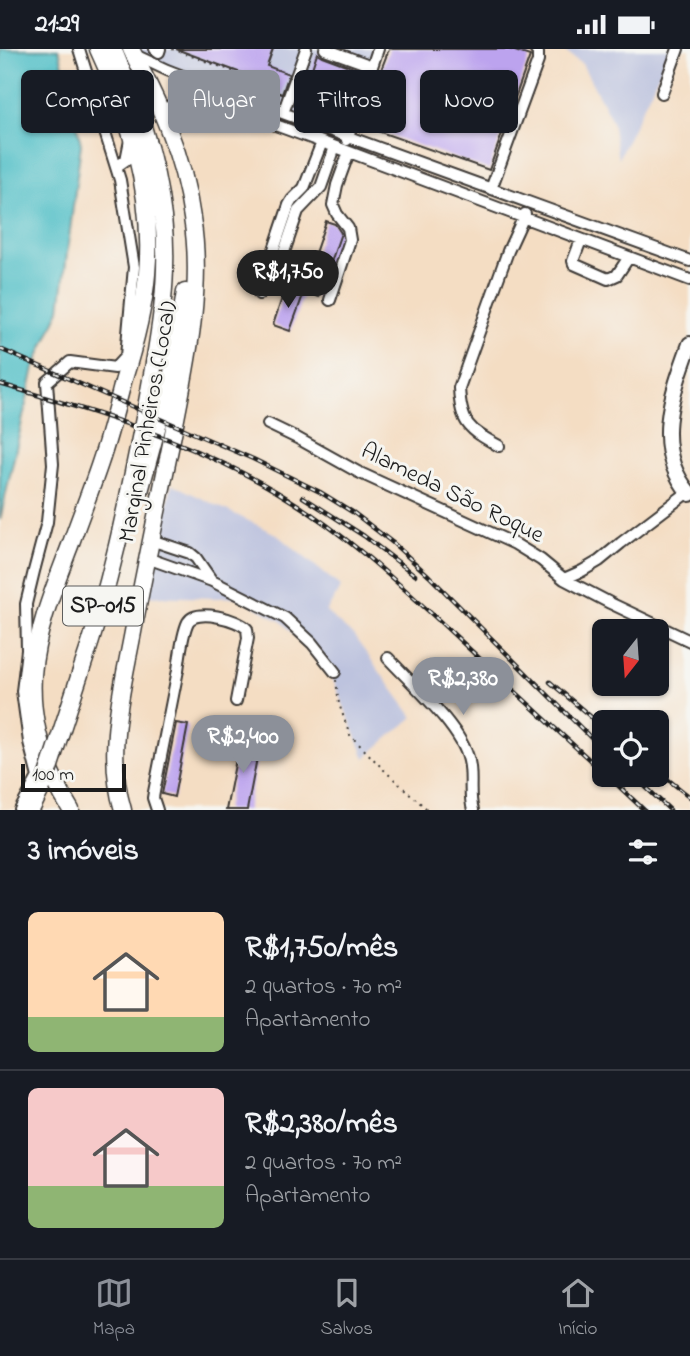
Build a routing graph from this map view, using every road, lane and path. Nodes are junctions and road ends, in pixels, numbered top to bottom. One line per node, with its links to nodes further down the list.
1 (79, 49): 27 (street)
2 (98, 49): 22 (highway)
3 (113, 49): 48 (highway, SP-015)
4 (172, 49): 14 (path)
5 (306, 49): 19 (street)
6 (325, 49): 12 (street)
7 (377, 49): 12 (street)
8 (384, 49): 15 (street)
9 (535, 49): 32 (street)
10 (678, 49): 16 (street)
11 (132, 52): 13 (street); 20 (highway, Marginal Pinheiros (Local))
12 (372, 65): 23 (street)
13 (168, 70)
14 (230, 70)
15 (376, 70)
16 (662, 93)
17 (168, 107): 20 (street)
18 (280, 112): 19 (street)
19 (283, 113): 23 (street)
20 (162, 114): 29 (highway, Marginal Pinheiros (Local))
21 (280, 127): 24 (street)
22 (131, 134): 27 (street); 31 (highway)
23 (348, 137): 25 (street); 26 (street)
24 (322, 142): 25 (street); 42 (street)
25 (342, 149): 28 (street); 39 (street); 43 (street)
26 (395, 154): 28 (street); 32 (street)
27 (116, 167): 30 (street)
28 (390, 167): 34 (street)
29 (183, 179): 48 (highway); 49 (highway, Marginal Pinheiros (Local))
30 (120, 180): 31 (street); 57 (street)
31 (144, 187): 59 (highway)
32 (491, 189): 33 (street)
33 (529, 203): 34 (street); 35 (street)
34 (524, 218): 36 (street); 46 (street)
35 (606, 231): 37 (street); 40 (street)
36 (581, 240): 37 (street); 38 (street)
37 (599, 246): 38 (street)
38 (629, 257): 41 (street)
39 (281, 261)
40 (690, 261)
41 (690, 280)
42 (259, 294)
43 (330, 300)
44 (690, 344): 47 (main road)
45 (268, 424): 51 (street, Alameda São Roque)
46 (499, 446)
47 (689, 493): 51 (street)
48 (120, 539): 58 (highway, SP-015, bridge)
49 (151, 540): 50 (highway, Marginal Pinheiros (Local)); 52 (street)
50 (148, 558): 52 (street); 60 (highway, Marginal Pinheiros (Local))
51 (564, 579): 53 (street, Alameda São Roque)
52 (212, 581): 55 (street)
53 (690, 641)
54 (388, 658): 63 (street)
55 (335, 672): 62 (path)
56 (236, 701): 61 (street)
57 (20, 810)
58 (31, 810)
59 (71, 810)
60 (123, 810)
61 (157, 810)
62 (428, 810)
63 (473, 810)

